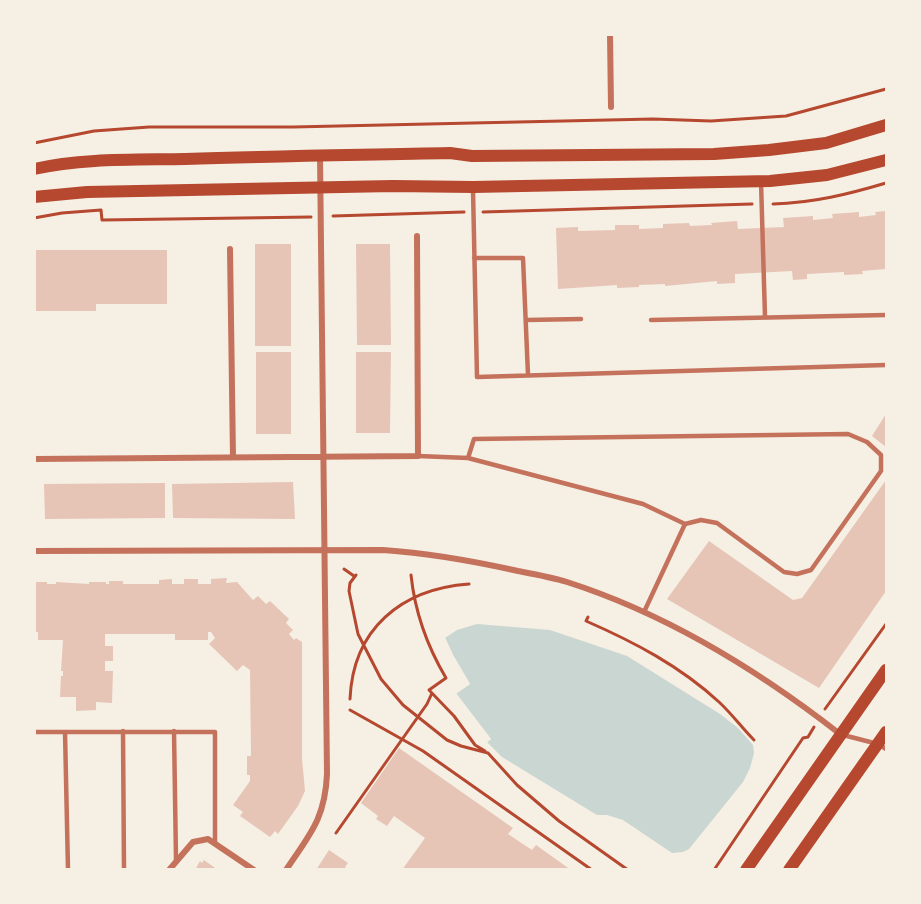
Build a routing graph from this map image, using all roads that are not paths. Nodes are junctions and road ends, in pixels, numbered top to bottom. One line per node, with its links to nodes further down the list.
1 (610, 34): 2 (street)
2 (611, 107)
3 (886, 125): 4 (main road)
4 (320, 156): 6 (main road); 9 (street)
5 (886, 160): 7 (main road)
6 (34, 169)
7 (761, 182): 8 (main road); 15 (lane)
8 (473, 187): 9 (main road); 13 (lane)
9 (321, 188): 10 (main road); 21 (street)
10 (34, 198)
11 (417, 237): 22 (street)
12 (230, 249): 23 (street)
13 (474, 258): 17 (lane); 20 (lane)
14 (886, 315): 15 (lane)
15 (765, 317): 18 (lane)
16 (581, 319): 17 (lane)
17 (525, 320): 20 (lane)
18 (651, 320)
19 (886, 365): 20 (lane)
20 (528, 375)
21 (324, 456): 22 (street); 23 (street); 27 (street)
22 (418, 456): 24 (lane)
23 (233, 457): 25 (street)
24 (468, 458): 26 (lane); 26 (lane)
25 (34, 459)
26 (685, 524): 29 (lane)
27 (325, 549): 28 (street); 29 (street); 44 (street)
28 (34, 551)
29 (644, 612): 36 (street)
30 (886, 670): 36 (main road)
31 (123, 731): 32 (lane); 34 (lane); 41 (lane)
32 (174, 731): 38 (lane); 39 (lane)
33 (34, 732): 34 (lane)
34 (65, 732): 40 (lane)
35 (886, 732): 37 (main road)
36 (840, 734): 37 (lane); 45 (main road)
37 (882, 746): 46 (main road)
38 (215, 843): 39 (street); 43 (street)
39 (176, 860): 42 (street)
40 (68, 870)
41 (124, 870)
42 (169, 870)
43 (254, 870)
44 (286, 870)
45 (746, 870)
46 (789, 870)

